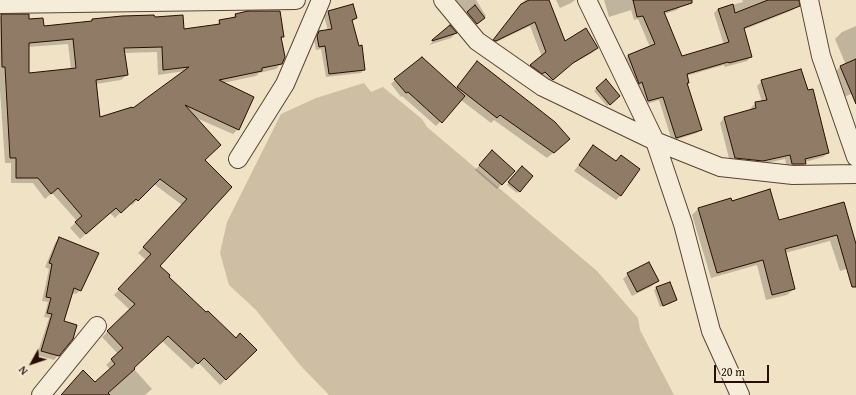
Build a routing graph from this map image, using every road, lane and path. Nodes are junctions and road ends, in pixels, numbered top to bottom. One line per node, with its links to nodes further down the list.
1 (266, 0): 2 (street); 7 (street)
2 (296, 0)
3 (321, 0): 10 (street)
4 (443, 0): 8 (street)
5 (587, 0): 8 (street)
6 (809, 0): 9 (street)
7 (0, 4)
8 (655, 141): 11 (street); 14 (street)
9 (856, 157)
10 (238, 159)
11 (856, 174)
12 (97, 326): 13 (street)
13 (41, 395)
14 (740, 395)

